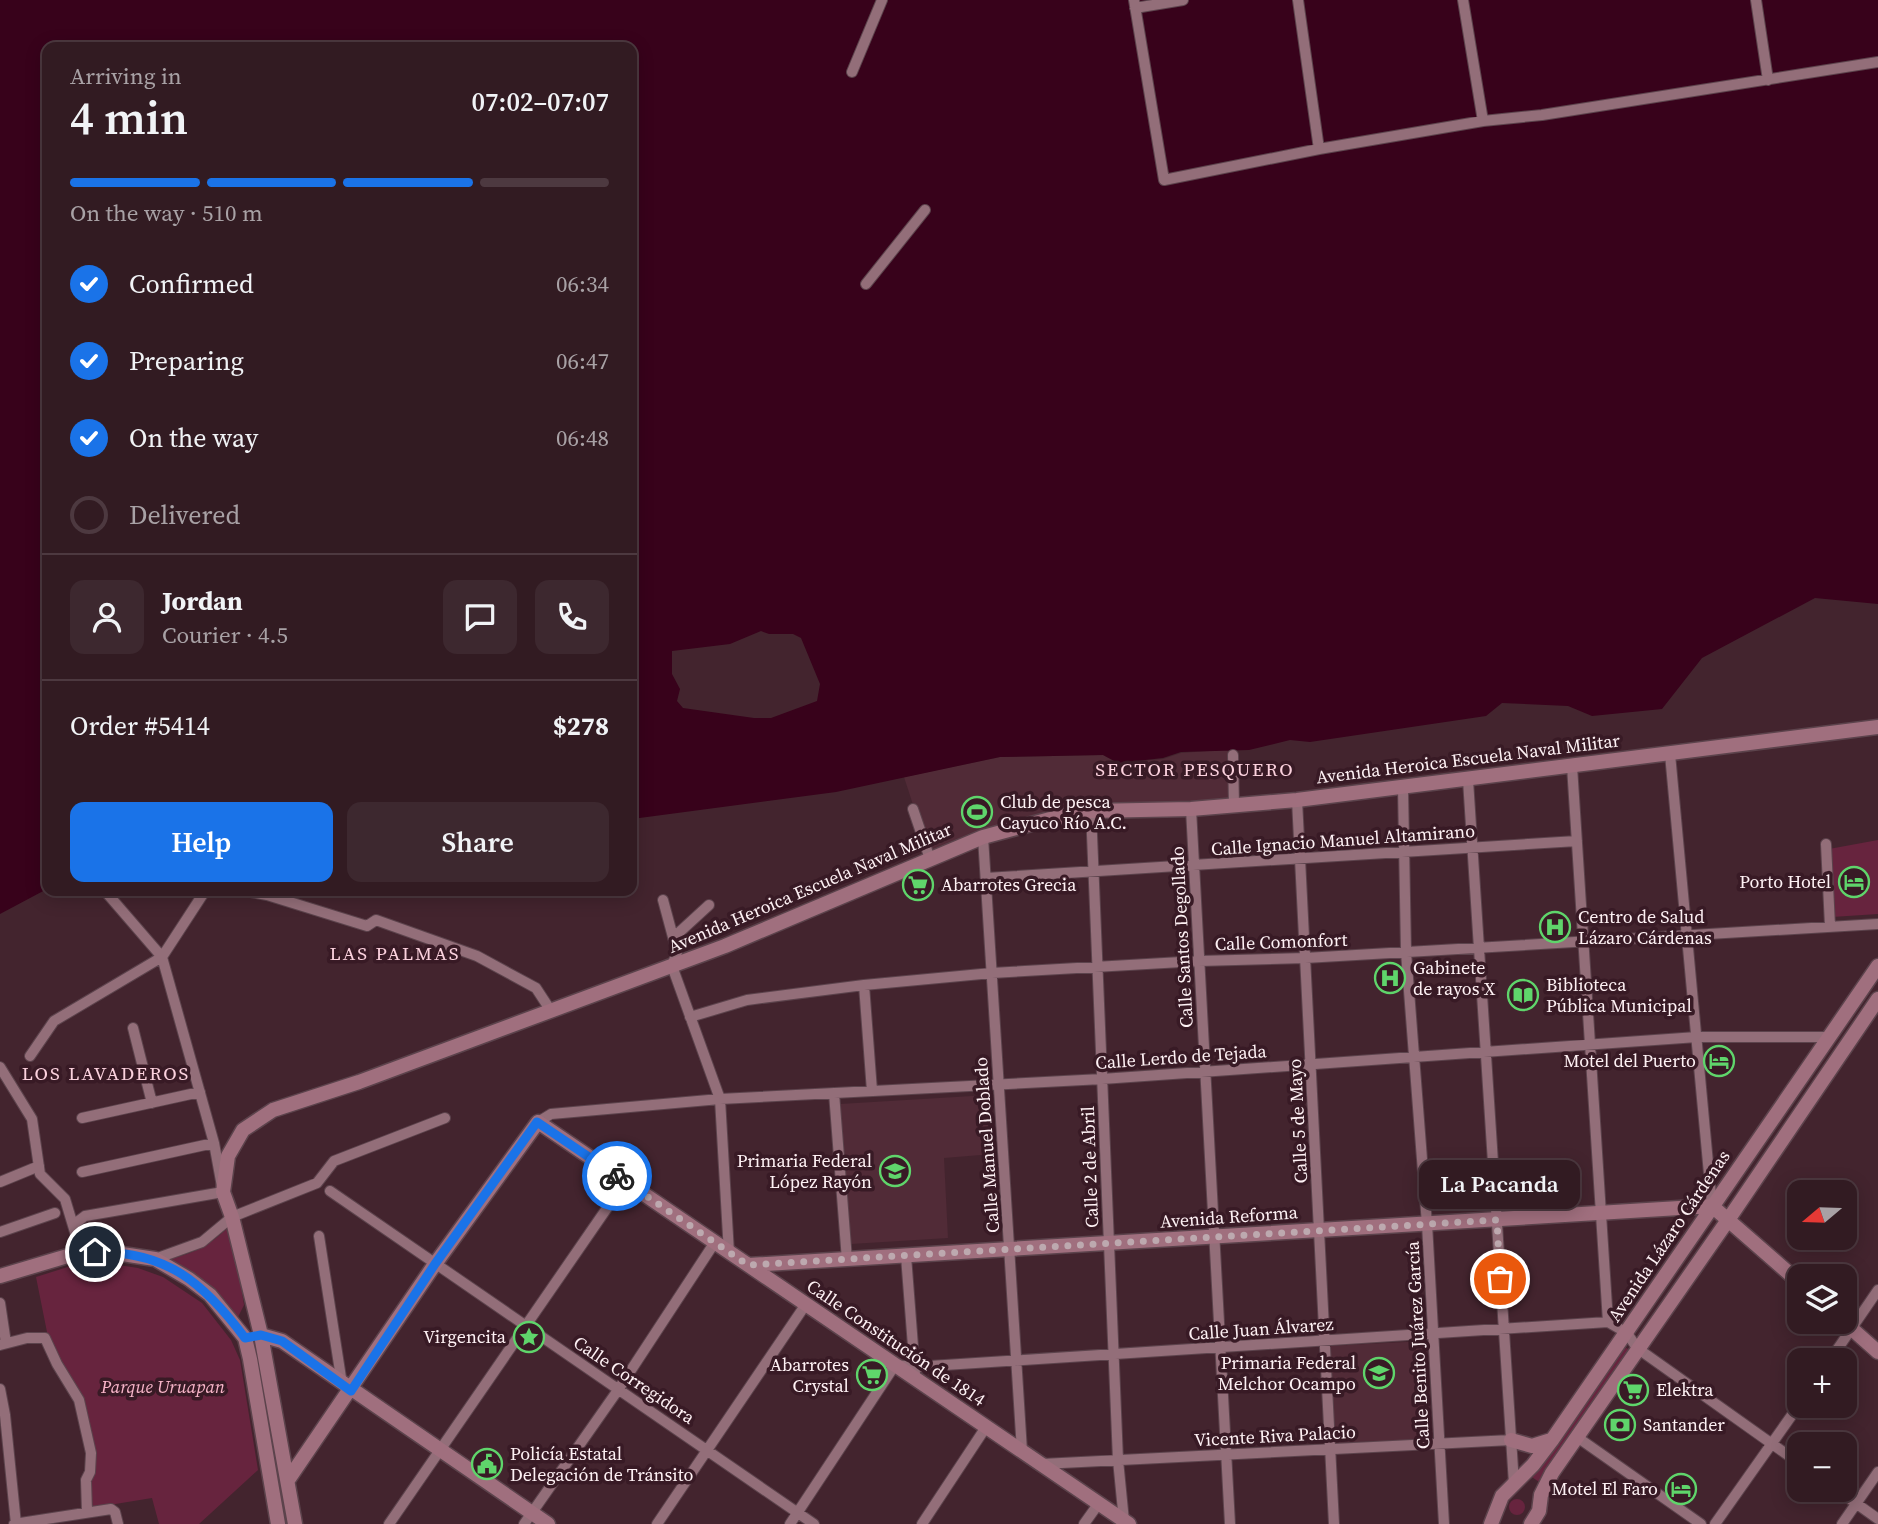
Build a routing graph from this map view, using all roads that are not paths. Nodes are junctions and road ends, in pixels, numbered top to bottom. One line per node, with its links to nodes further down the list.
1 (882, 0): 8 (street)
2 (1183, 0): 6 (street)
3 (1298, 0): 11 (street)
4 (1463, 0): 10 (street)
5 (1756, 0): 9 (street)
6 (1135, 4): 11 (street)
7 (1878, 62): 9 (street)
8 (852, 72)
9 (1769, 80): 10 (street)
10 (1483, 121): 11 (street)
11 (1319, 149)
12 (925, 210): 13 (street)
13 (866, 284)
14 (1878, 727): 15 (street, Avenida Heroica Escuela Naval Militar)
15 (1671, 754): 17 (street, Avenida Heroica Escuela Naval Militar); 42 (street)
16 (1233, 755): 21 (street)
17 (1572, 766): 18 (street, Avenida Heroica Escuela Naval Militar); 26 (street)
18 (1468, 780): 19 (street, Avenida Heroica Escuela Naval Militar); 28 (street)
19 (1403, 788): 20 (street, Avenida Heroica Escuela Naval Militar); 29 (street, Calle Benito Juárez García)
20 (1297, 800): 21 (street, Avenida Heroica Escuela Naval Militar); 30 (street, Calle 5 de Mayo)
21 (1234, 806): 23 (street, Avenida Heroica Escuela Naval Militar)
22 (913, 809): 31 (street)
23 (1191, 809): 24 (street, Avenida Heroica Escuela Naval Militar); 32 (street, Calle Santos Degollado)
24 (1091, 811): 25 (street, Avenida Heroica Escuela Naval Militar); 33 (street, Calle 2 de Abril)
25 (983, 837): 31 (street, Avenida Heroica Escuela Naval Militar); 34 (street, Calle Manuel Doblado)
26 (1577, 841): 28 (street, Calle Ignacio Manuel Altamirano); 44 (street)
27 (1826, 844): 41 (street)
28 (1473, 848): 29 (street, Calle Ignacio Manuel Altamirano); 45 (street)
29 (1406, 852): 30 (street, Calle Ignacio Manuel Altamirano); 46 (street, Calle Benito Juárez García)
30 (1300, 858): 32 (street, Calle Ignacio Manuel Altamirano); 48 (street, Calle 5 de Mayo)
31 (930, 859): 51 (street, Avenida Heroica Escuela Naval Militar)
32 (1194, 865): 33 (street, Calle Ignacio Manuel Altamirano); 49 (street, Calle Santos Degollado)
33 (1093, 871): 34 (street, Calle Ignacio Manuel Altamirano); 52 (street, Calle 2 de Abril)
34 (986, 878): 53 (street, Calle Manuel Doblado)
35 (109, 896): 47 (street)
36 (202, 896): 47 (street)
37 (270, 896): 56 (street)
38 (663, 900): 43 (street)
39 (709, 905): 43 (street)
40 (1878, 924): 41 (street, Calle Comonfort)
41 (1830, 926): 42 (street, Calle Comonfort)
42 (1687, 936): 44 (street, Calle Comonfort); 61 (street)
43 (673, 938): 51 (street)
44 (1583, 941): 45 (street, Calle Comonfort); 63 (street)
45 (1479, 947): 46 (street, Calle Comonfort); 64 (street)
46 (1406, 952): 48 (street, Calle Comonfort); 66 (street, Calle Benito Juárez García)
47 (162, 957): 65 (street); 73 (street)
48 (1305, 958): 49 (street, Calle Comonfort); 67 (street, Calle 5 de Mayo)
49 (1199, 961): 52 (street, Calle Comonfort); 69 (street, Calle Santos Degollado)
50 (1878, 966): 58 (street, Avenida Lázaro Cárdenas)
51 (672, 967): 56 (street, Avenida Heroica Escuela Naval Militar); 57 (street)
52 (1097, 969): 53 (street, Calle Comonfort); 70 (street, Calle 2 de Abril)
53 (992, 974): 54 (street, Calle Comonfort); 71 (street, Calle Manuel Doblado)
54 (864, 985): 57 (street, Calle Comonfort); 72 (street)
55 (1878, 999): 60 (street, Avenida Lázaro Cárdenas)
56 (551, 1011): 86 (street, Avenida Heroica Escuela Naval Militar)
57 (690, 1017): 75 (street)
58 (1839, 1023): 60 (street); 62 (street, Avenida Lázaro Cárdenas)
59 (133, 1028): 76 (street)
60 (1854, 1033): 92 (street, Avenida Lázaro Cárdenas)
61 (1697, 1037): 62 (street, Calle Lerdo de Tejada); 63 (street, Calle Lerdo de Tejada); 87 (street)
62 (1828, 1037): 87 (street, Avenida Lázaro Cárdenas)
63 (1590, 1045): 64 (street, Calle Lerdo de Tejada); 89 (street)
64 (1486, 1053): 66 (street, Calle Lerdo de Tejada); 91 (street)
65 (30, 1055)
66 (1414, 1057): 67 (street, Calle Lerdo de Tejada); 93 (street, Calle Benito Juárez García)
67 (1310, 1064): 69 (street, Calle Lerdo de Tejada); 95 (street, Calle 5 de Mayo)
68 (0, 1067): 81 (street)
69 (1205, 1071): 70 (street, Calle Lerdo de Tejada); 98 (street, Calle Santos Degollado)
70 (1102, 1079): 71 (street, Calle Lerdo de Tejada); 100 (street, Calle 2 de Abril)
71 (999, 1083): 72 (street, Calle Lerdo de Tejada); 101 (street, Calle Manuel Doblado)
72 (872, 1091): 74 (street, Calle Lerdo de Tejada)
73 (200, 1092): 76 (street); 80 (street)
74 (834, 1093): 75 (street, Calle Lerdo de Tejada); 106 (street)
75 (720, 1098): 79 (street, Calle Lerdo de Tejada); 103 (street)
76 (152, 1103): 77 (street)
77 (82, 1118)
78 (444, 1118): 90 (street)
79 (537, 1122): 84 (street, Calle Constitución de 1814); 108 (street)
80 (214, 1143): 82 (street); 86 (street)
81 (39, 1166): 83 (street); 94 (street)
82 (82, 1172)
83 (0, 1182)
84 (625, 1182): 99 (street, Calle Constitución de 1814); 117 (street)
85 (330, 1191): 108 (street, Calle Corregidora)
86 (223, 1192): 90 (street, Avenida Heroica Escuela Naval Militar); 94 (street)
87 (1712, 1206): 89 (street, Avenida Reforma); 92 (street); 119 (street, Avenida Lázaro Cárdenas)
88 (55, 1213): 96 (street)
89 (1601, 1213): 91 (street, Avenida Reforma); 116 (street)
90 (232, 1217): 105 (street); 122 (street, Avenida Heroica Escuela Naval Militar)
91 (1497, 1220): 93 (street, Avenida Reforma); 118 (street)
92 (1728, 1220): 110 (street); 127 (street, Avenida Lázaro Cárdenas)
93 (1427, 1224): 95 (street, Avenida Reforma); 120 (street, Calle Benito Juárez García)
94 (73, 1225): 102 (street)
95 (1319, 1230): 98 (street, Avenida Reforma); 124 (street, Calle 5 de Mayo)
96 (0, 1233)
97 (320, 1236): 133 (street)
98 (1213, 1237): 100 (street, Avenida Reforma); 126 (street, Calle Santos Degollado)
99 (715, 1242): 103 (street, Calle Constitución de 1814); 135 (street)
100 (1109, 1244): 101 (street, Avenida Reforma); 129 (street, Calle 2 de Abril)
101 (1010, 1250): 104 (street, Avenida Reforma); 130 (street, Calle Manuel Doblado)
102 (81, 1252): 105 (street); 111 (street)
103 (729, 1252): 109 (street, Calle Constitución de 1814)
104 (906, 1256): 106 (street, Avenida Reforma); 132 (street)
105 (155, 1259): 123 (street)
106 (847, 1260): 107 (street, Avenida Reforma)
107 (796, 1263): 109 (street, Avenida Reforma); 113 (street)
108 (435, 1264): 117 (street, Calle Corregidora); 133 (street)
109 (748, 1265): 113 (street, Calle Constitución de 1814)
110 (1787, 1272)
111 (0, 1276)
112 (1878, 1290): 115 (street)
113 (799, 1300): 131 (street, Calle Constitución de 1814); 145 (street)
114 (0, 1303): 125 (street)
115 (1857, 1314)
116 (1608, 1322): 118 (street, Calle Juan Álvarez); 119 (street)
117 (527, 1326): 135 (street, Calle Corregidora); 143 (street)
118 (1504, 1329): 120 (street, Calle Juan Álvarez); 139 (street)
119 (1626, 1333): 127 (street); 140 (street, Avenida Lázaro Cárdenas)
120 (1432, 1334): 124 (street, Calle Juan Álvarez); 141 (street, Calle Benito Juárez García)
121 (1857, 1334): 128 (street)
122 (261, 1335): 123 (street); 133 (street); 153 (street, Avenida Heroica Escuela Naval Militar)
123 (245, 1338): 167 (street)
124 (1325, 1340): 126 (street, Calle Juan Álvarez); 144 (street, Calle 5 de Mayo)
125 (3, 1344): 158 (street)
126 (1219, 1348): 129 (street, Calle Juan Álvarez); 147 (street, Calle Santos Degollado)
127 (1637, 1348): 138 (street, Avenida Lázaro Cárdenas); 142 (street)
128 (1878, 1352)
129 (1113, 1354): 130 (street, Calle Juan Álvarez); 149 (street, Calle 2 de Abril)
130 (1017, 1360): 132 (street, Calle Juan Álvarez); 146 (street, Calle Manuel Doblado)
131 (895, 1365): 132 (street, Calle Constitución de 1814); 159 (street)
132 (915, 1373): 137 (street, Calle Constitución de 1814)
133 (346, 1387): 143 (street); 153 (street)
134 (0, 1389): 151 (street)
135 (618, 1390): 145 (street, Calle Corregidora); 160 (street)
136 (1791, 1418): 142 (street)
137 (986, 1427): 146 (street, Calle Constitución de 1814); 174 (street)
138 (1577, 1437): 155 (street, Avenida Lázaro Cárdenas); 180 (street)
139 (1511, 1440): 140 (street); 141 (street, Vicente Riva Palacio); 154 (street)
140 (1552, 1440): 154 (street, Avenida Lázaro Cárdenas)
141 (1439, 1443): 144 (street, Vicente Riva Palacio); 178 (street, Calle Benito Juárez García)
142 (1773, 1445): 148 (street); 181 (street)
143 (441, 1449): 160 (street); 169 (street)
144 (1330, 1449): 147 (street, Vicente Riva Palacio); 177 (street, Calle 5 de Mayo)
145 (709, 1450): 159 (street, Calle Corregidora); 171 (street)
146 (1022, 1451): 150 (street, Calle Constitución de 1814)
147 (1224, 1455): 149 (street, Vicente Riva Palacio); 176 (street, Calle Santos Degollado)
148 (1787, 1455)
149 (1118, 1460): 150 (street, Vicente Riva Palacio); 164 (street, Calle 2 de Abril)
150 (1042, 1464): 156 (street, Calle Constitución de 1814)
151 (5, 1472): 165 (street)
152 (1878, 1472): 157 (street)
153 (288, 1480): 168 (street, Avenida Heroica Escuela Naval Militar)
154 (1514, 1484): 155 (street); 162 (street, Avenida Lázaro Cárdenas)
155 (1541, 1495): 179 (street, Avenida Lázaro Cárdenas)
156 (1099, 1503): 164 (street, Calle Constitución de 1814); 175 (street)
157 (1856, 1503): 161 (street); 182 (street)
158 (87, 1512): 163 (street); 166 (street)
159 (798, 1513): 172 (street); 173 (street, Calle Corregidora)
160 (528, 1518): 170 (street)
161 (1878, 1519)
162 (1495, 1521)
163 (42, 1522): 165 (street)
164 (1127, 1522)
165 (15, 1524)
166 (118, 1524)
167 (278, 1524)
168 (295, 1524)
169 (389, 1524)
170 (548, 1524)
171 (657, 1524)
172 (790, 1524)
173 (814, 1524)
174 (922, 1524)
175 (1084, 1524)
176 (1230, 1524)
177 (1334, 1524)
178 (1444, 1524)
179 (1531, 1524)
180 (1702, 1524)
181 (1715, 1524)
182 (1842, 1524)

